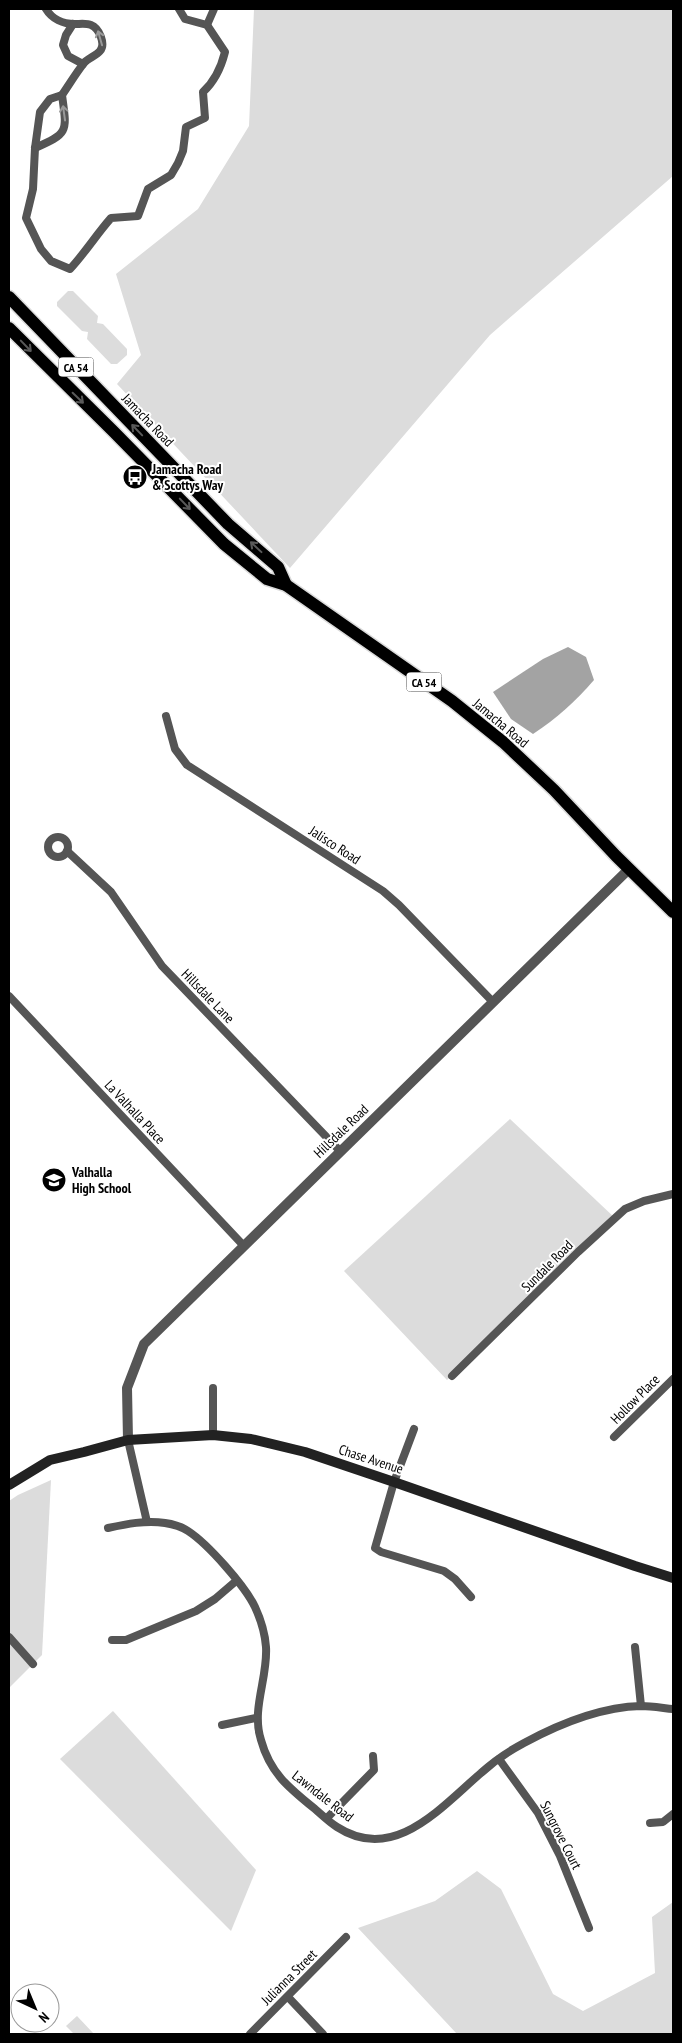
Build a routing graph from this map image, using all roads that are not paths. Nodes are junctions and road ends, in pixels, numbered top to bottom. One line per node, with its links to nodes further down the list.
1 (46, 9): 4 (street)
2 (179, 9): 5 (street)
3 (214, 9): 5 (street)
4 (73, 24): 6 (street); 6 (street, one-way to 4)
5 (207, 25): 8 (street)
6 (83, 64): 7 (street)
7 (62, 96): 8 (street); 8 (street, one-way to 7)
8 (35, 148)
9 (9, 297): 11 (main road, Jamacha Road / CA 54)
10 (9, 328): 12 (main road, Jamacha Road / CA 54, one-way to 12)
11 (114, 406): 12 (main road); 13 (main road, Jamacha Road / CA 54, one-way to 11)
12 (114, 432): 13 (main road, Jamacha Road / CA 54, one-way to 13)
13 (286, 585): 16 (main road, Jamacha Road / CA 54)
14 (166, 716): 19 (street, Jalisco Road)
15 (67, 851): 20 (street, Hillsdale Lane)
16 (629, 869): 17 (main road, Jamacha Road / CA 54); 19 (street, Hillsdale Road)
17 (673, 912)
18 (9, 996): 22 (street, La Valhalla Place)
19 (493, 1002): 20 (street, Hillsdale Road)
20 (340, 1151): 22 (street, Hillsdale Road)
21 (673, 1194): 23 (street, Sundale Road)
22 (243, 1245): 29 (street, Hillsdale Road)
23 (452, 1376)
24 (673, 1379): 28 (street, Hollow Place)
25 (213, 1388): 27 (street)
26 (414, 1429): 30 (street)
27 (212, 1435): 29 (main road, Chase Avenue); 30 (main road, Chase Avenue)
28 (614, 1437)
29 (128, 1440): 31 (main road, Chase Avenue); 32 (street)
30 (394, 1482): 34 (main road, Chase Avenue); 36 (street)
31 (9, 1484)
32 (147, 1522): 33 (street, Lawndale Road); 35 (street, Lawndale Road)
33 (108, 1528)
34 (673, 1578)
35 (236, 1581): 38 (street); 43 (street, Lawndale Road)
36 (471, 1597)
37 (9, 1637): 40 (street)
38 (112, 1640)
39 (636, 1647): 41 (street)
40 (34, 1664)
41 (641, 1706): 42 (street, Lawndale Road); 46 (street, Lawndale Road)
42 (673, 1709)
43 (256, 1718): 44 (street); 48 (street, Lawndale Road)
44 (222, 1725)
45 (373, 1756): 48 (street)
46 (499, 1759): 48 (street, Lawndale Road); 50 (street, Sungrove Court)
47 (673, 1814): 49 (street)
48 (326, 1818)
49 (650, 1823)
50 (589, 1928)
51 (346, 1937): 52 (street, Julianna Street)
52 (288, 1996): 53 (street, Julianna Street); 54 (street)
53 (250, 2034)
54 (323, 2034)

